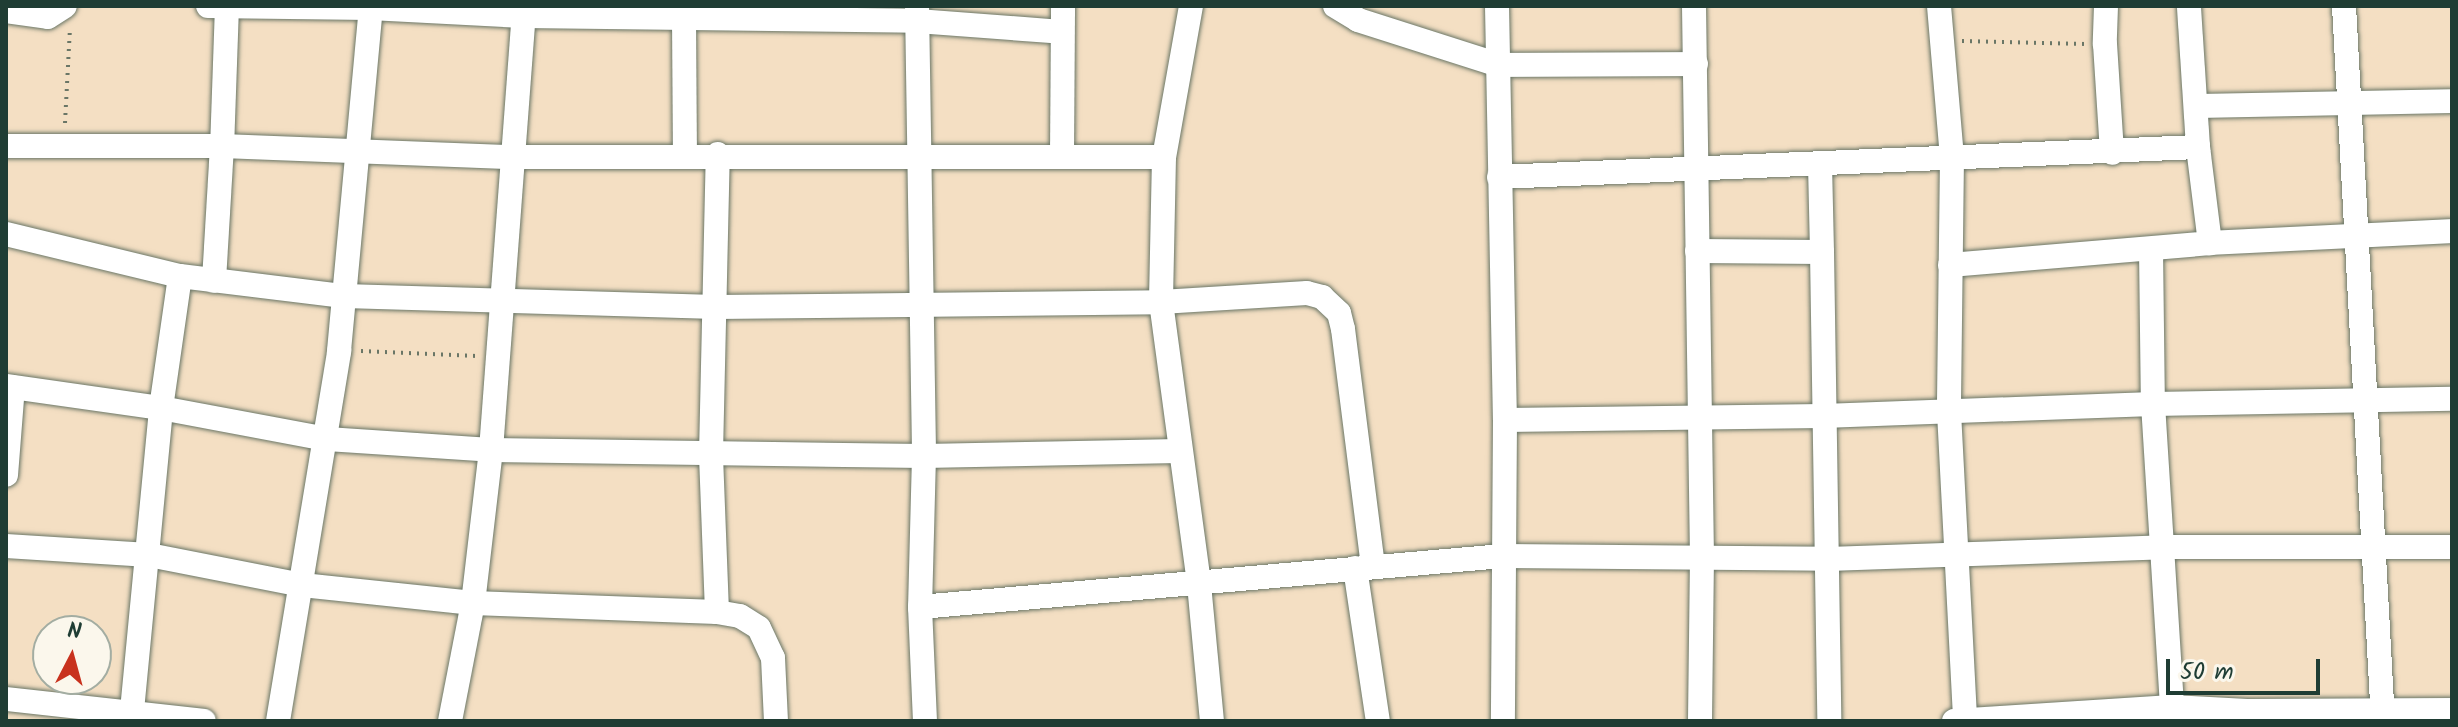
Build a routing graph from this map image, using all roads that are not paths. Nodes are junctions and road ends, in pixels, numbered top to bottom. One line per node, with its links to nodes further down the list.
1 (208, 6): 2 (street)
2 (226, 6): 12 (street); 25 (street)
3 (1063, 6): 18 (street)
4 (1191, 6): 33 (street)
5 (1335, 6): 20 (street)
6 (1497, 6): 20 (street)
7 (1694, 6): 19 (street)
8 (1939, 6): 34 (street)
9 (2106, 6): 28 (street)
10 (2189, 6): 23 (street)
11 (2344, 6): 22 (street)
12 (370, 7): 14 (street); 27 (street)
13 (6, 11): 15 (street)
14 (524, 11): 17 (street); 32 (street)
15 (68, 13)
16 (917, 13): 17 (street); 18 (street); 35 (street)
17 (684, 18): 29 (street)
18 (1062, 32): 31 (street)
19 (1696, 64): 20 (street); 37 (street)
20 (1499, 65): 38 (street)
21 (2452, 101): 22 (street)
22 (2349, 104): 23 (street); 41 (street)
23 (2197, 106): 26 (street)
24 (6, 146): 25 (street)
25 (222, 146): 27 (street); 48 (street)
26 (2198, 147): 28 (street); 42 (street)
27 (359, 152): 32 (street); 49 (street)
28 (2112, 153): 34 (street)
29 (685, 154): 30 (street); 32 (street)
30 (718, 154): 35 (street); 53 (street)
31 (1062, 156): 33 (street); 35 (street)
32 (511, 157): 50 (street)
33 (1164, 157): 51 (street)
34 (1952, 157): 36 (street); 46 (street)
35 (918, 158): 52 (street)
36 (1820, 163): 37 (street); 45 (street)
37 (1694, 167): 38 (street); 44 (street)
38 (1499, 177): 62 (street)
39 (2452, 231): 41 (street)
40 (6, 234): 47 (street)
41 (2358, 234): 42 (street); 56 (street)
42 (2210, 243): 43 (street)
43 (2151, 249): 46 (street); 57 (street)
44 (1697, 251): 45 (street); 61 (street)
45 (1822, 252): 60 (street)
46 (1950, 265): 59 (street)
47 (180, 276): 48 (street); 58 (street)
48 (214, 281): 49 (street)
49 (344, 296): 50 (street); 63 (street)
50 (500, 301): 53 (street); 64 (street)
51 (1161, 302): 52 (street); 65 (street); 78 (street)
52 (923, 304): 53 (street); 67 (street)
53 (716, 307): 66 (street)
54 (10, 386): 58 (street); 68 (street)
55 (2452, 399): 56 (street)
56 (2365, 400): 57 (street); 71 (street)
57 (2153, 404): 59 (street); 70 (street)
58 (161, 408): 63 (street); 73 (street)
59 (1949, 412): 60 (street); 75 (street)
60 (1823, 416): 61 (street); 77 (street)
61 (1699, 417): 62 (street); 76 (street)
62 (1505, 420): 74 (street)
63 (327, 439): 64 (street); 80 (street)
64 (491, 450): 66 (street); 81 (street)
65 (1179, 451): 67 (street); 79 (street)
66 (711, 454): 67 (street); 83 (street)
67 (924, 456): 82 (street)
68 (6, 475)
69 (6, 546): 73 (street)
70 (2164, 547): 71 (street); 75 (street); 86 (street)
71 (2372, 547): 72 (street); 87 (street)
72 (2452, 547)
73 (149, 555): 80 (street); 88 (street)
74 (1503, 556): 76 (street); 78 (street); 96 (street)
75 (1958, 556): 77 (street); 100 (street)
76 (1702, 557): 77 (street); 97 (street)
77 (1828, 559): 98 (street)
78 (1364, 568): 79 (street); 95 (street)
79 (1199, 584): 82 (street); 94 (street)
80 (302, 585): 81 (street); 90 (street)
81 (473, 603): 83 (street); 91 (street)
82 (920, 607): 93 (street)
83 (717, 612): 92 (street)
84 (6, 699): 88 (street)
85 (2452, 710): 87 (street)
86 (2172, 714): 87 (street); 100 (street)
87 (2383, 714)
88 (131, 716): 89 (street)
89 (204, 721)
90 (278, 721)
91 (450, 721)
92 (776, 721)
93 (925, 721)
94 (1212, 721)
95 (1378, 721)
96 (1503, 721)
97 (1700, 721)
98 (1829, 721)
99 (1954, 721): 100 (street)
100 (1965, 721)

